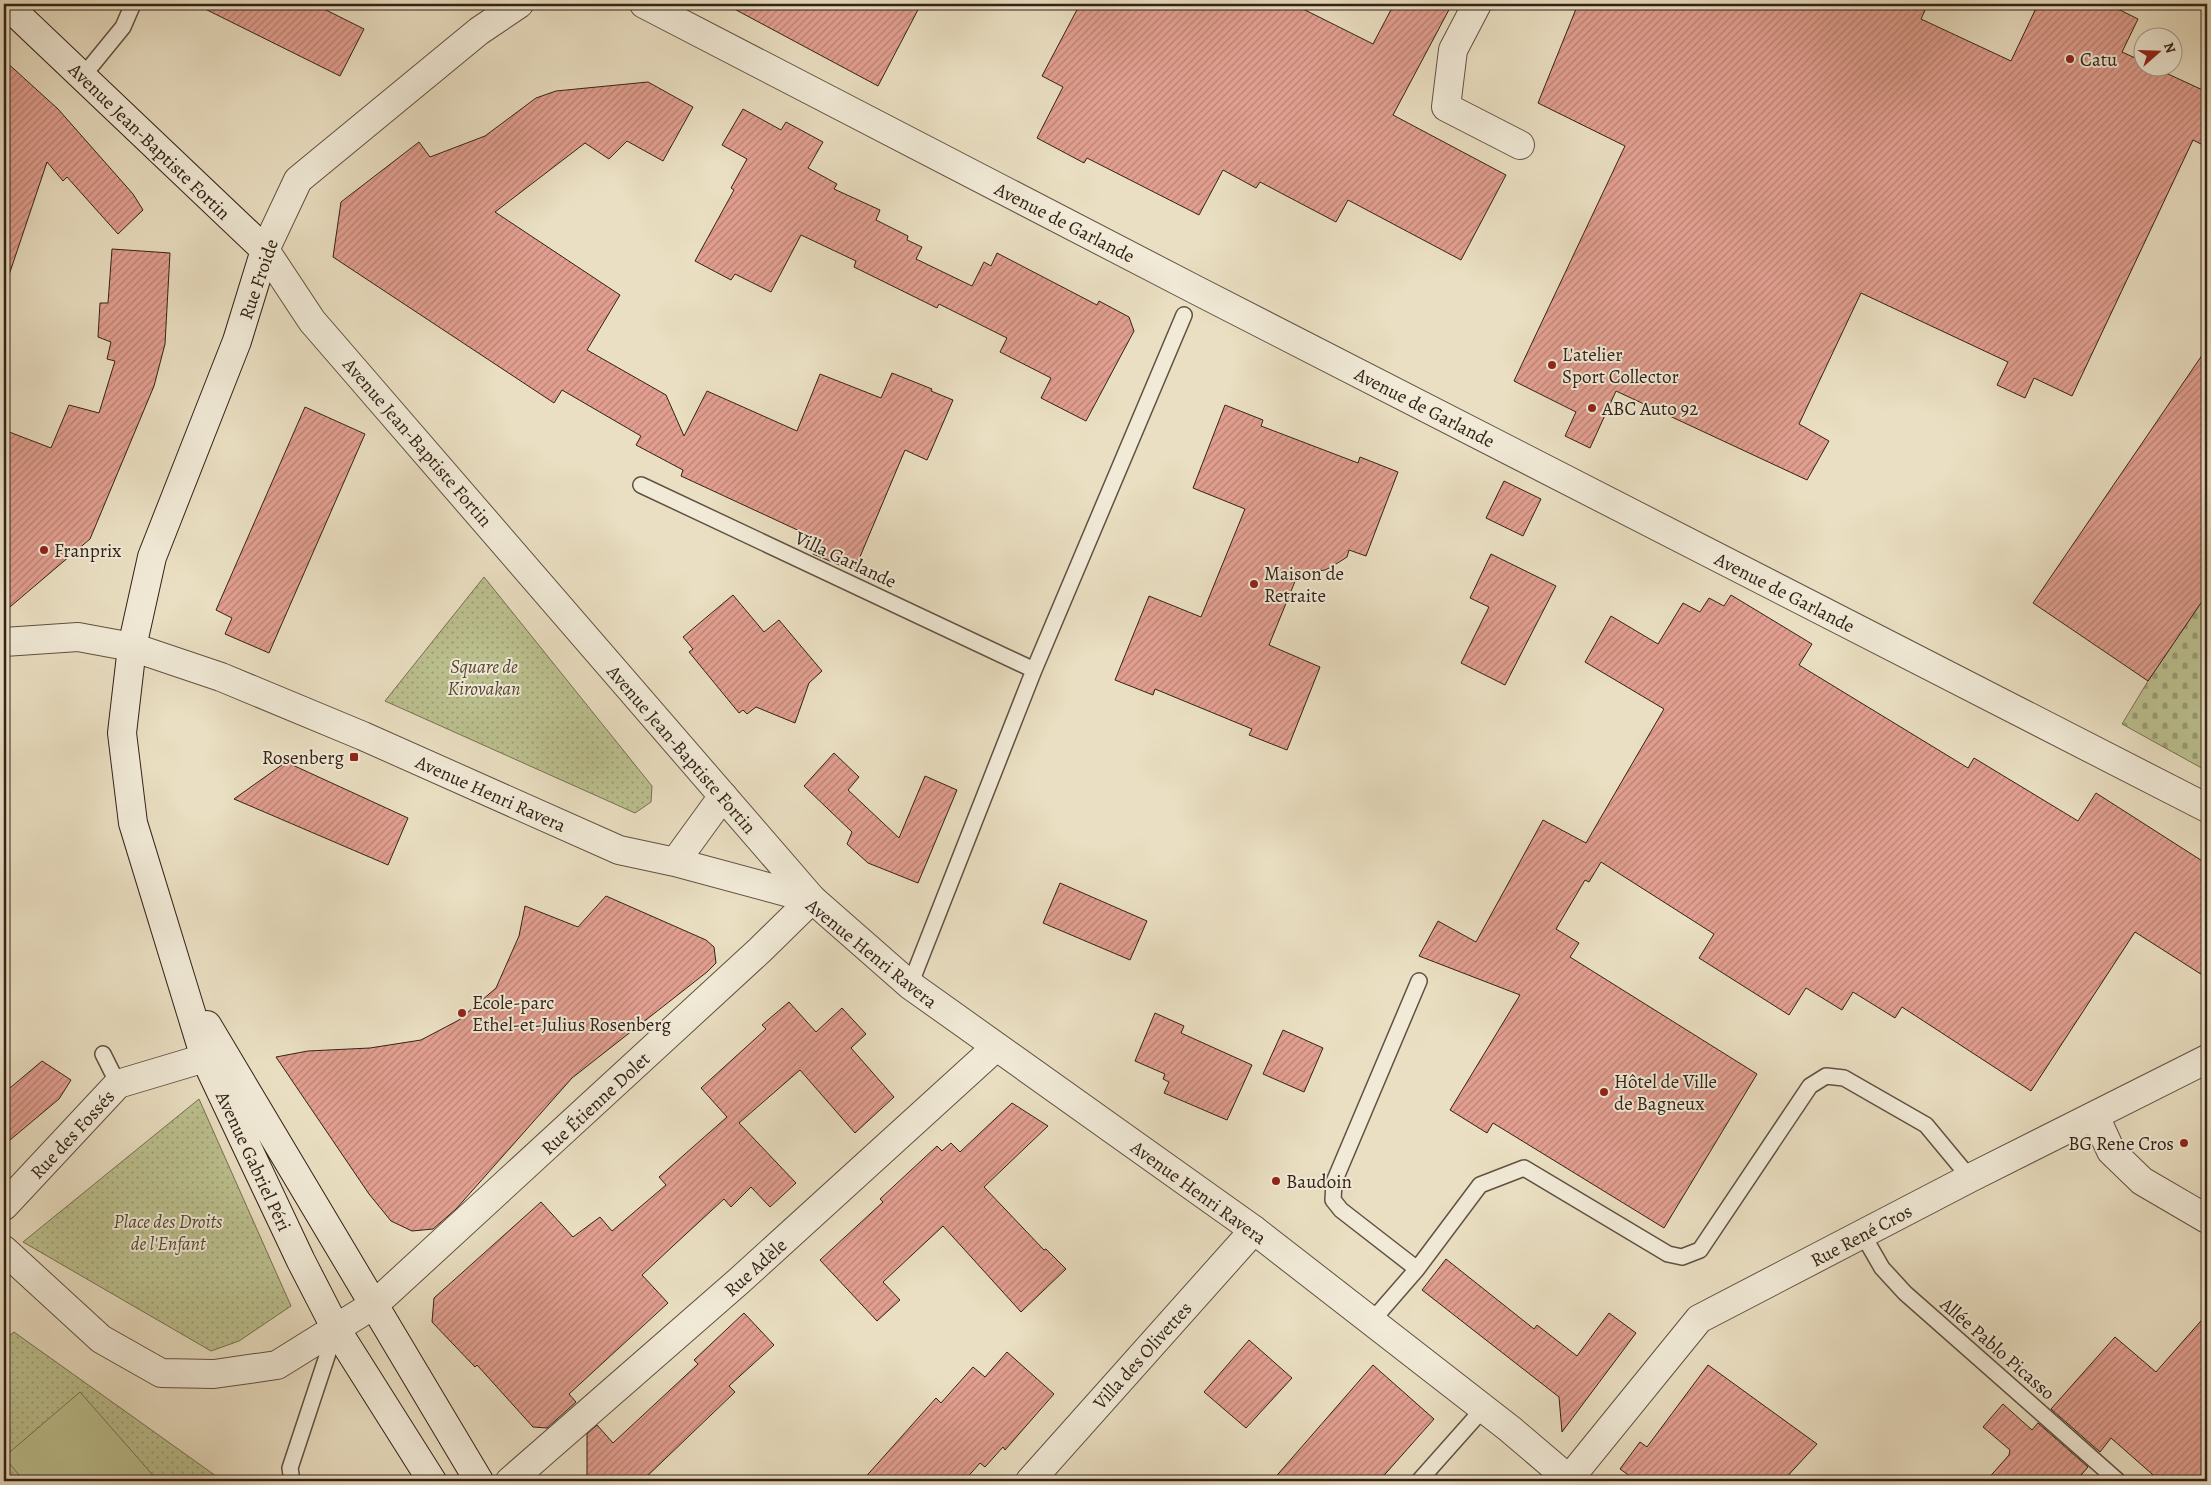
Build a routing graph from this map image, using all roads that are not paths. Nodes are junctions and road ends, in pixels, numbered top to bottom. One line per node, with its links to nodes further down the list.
1 (6, 4): 6 (street, Avenue Jean-Baptiste Fortin)
2 (132, 4): 6 (lane)
3 (519, 4): 8 (street, Rue Froide)
4 (644, 4): 15 (street, Avenue de Garlande)
5 (1477, 4): 7 (street)
6 (83, 76): 8 (street, Avenue Jean-Baptiste Fortin)
7 (1520, 145)
8 (264, 250): 12 (street, Rue Froide); 14 (street, Avenue Jean-Baptiste Fortin)
9 (1184, 315): 13 (lane)
10 (641, 484): 13 (lane, Villa Garlande)
11 (4, 642): 12 (street, Avenue Henri Ravera)
12 (132, 647): 16 (street, Avenue Henri Ravera); 20 (street, Avenue Gabriel Péri)
13 (1034, 670): 19 (lane)
14 (723, 796): 16 (street); 17 (street, Avenue Jean-Baptiste Fortin)
15 (2207, 808)
16 (675, 862): 17 (street, Avenue Henri Ravera)
17 (812, 899): 19 (street, Avenue Henri Ravera); 34 (street, Rue Étienne Dolet)
18 (1419, 981): 33 (lane)
19 (910, 985): 21 (street, Avenue Henri Ravera)
20 (184, 987): 23 (street, Avenue Gabriel Péri); 34 (street, Avenue Gabriel Péri)
21 (996, 1048): 30 (street, Avenue Henri Ravera); 38 (street, Rue Adèle)
22 (103, 1054): 25 (lane)
23 (205, 1058): 25 (street, Rue des Fossés); 36 (street, Avenue Gabriel Péri)
24 (2207, 1059): 26 (street, Rue René Cros)
25 (118, 1084): 28 (street, Rue des Fossés)
26 (2095, 1116): 27 (street, Rue René Cros); 29 (street)
27 (1970, 1178): 31 (street, Rue René Cros); 33 (lane)
28 (4, 1206)
29 (2207, 1219)
30 (1254, 1230): 35 (street, Avenue Henri Ravera); 43 (street, Villa des Olivettes)
31 (1862, 1235): 39 (street, Rue René Cros); 45 (lane, Allée Pablo Picasso)
32 (4, 1250): 36 (street)
33 (1417, 1269): 35 (lane)
34 (375, 1304): 36 (street); 42 (street, Avenue Gabriel Péri)
35 (1371, 1322): 37 (street, Avenue Henri Ravera)
36 (336, 1329): 40 (lane); 41 (street, Avenue Gabriel Péri)
37 (1483, 1409): 39 (street, Avenue Henri Ravera); 44 (lane)
38 (525, 1476)
39 (1570, 1480)
40 (292, 1481)
41 (432, 1481)
42 (479, 1481)
43 (1030, 1481)
44 (1419, 1481)
45 (2118, 1481)

